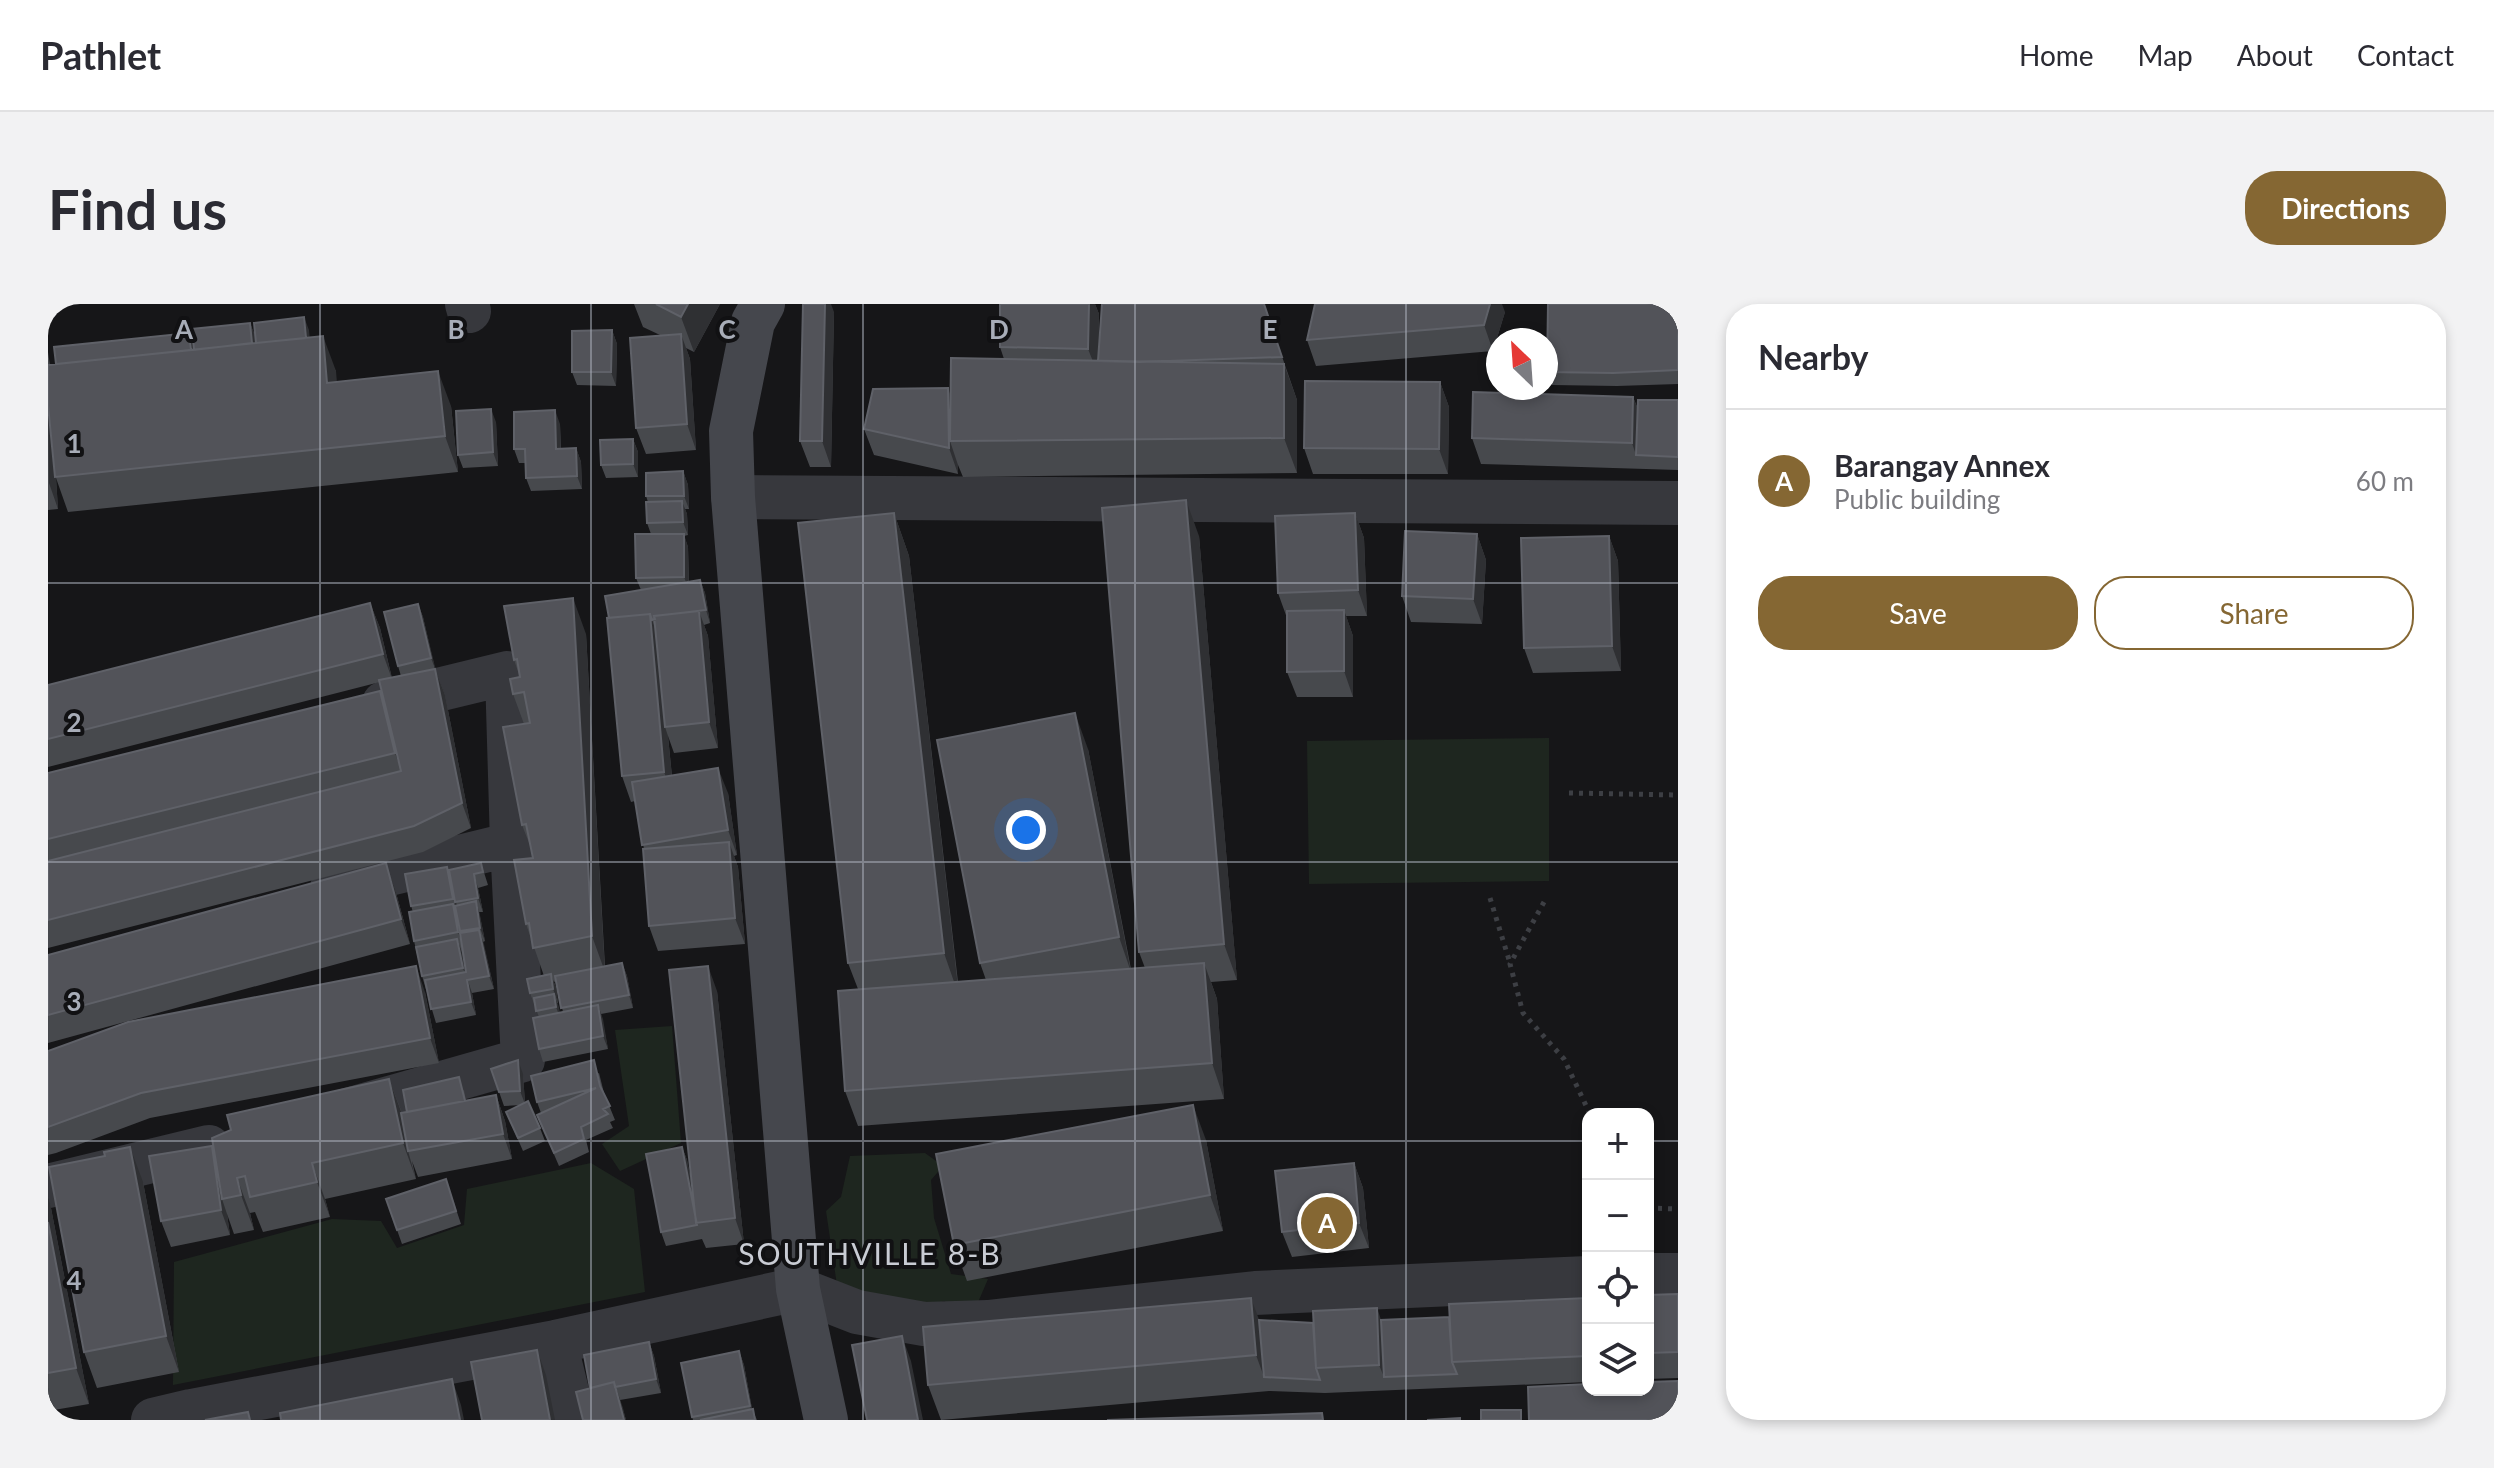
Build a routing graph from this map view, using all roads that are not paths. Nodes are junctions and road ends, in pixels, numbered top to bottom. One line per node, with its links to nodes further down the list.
1 (763, 304): 2 (street)
2 (733, 497): 3 (street); 13 (street)
3 (1678, 503)
4 (339, 714): 5 (street)
5 (512, 844): 6 (street); 7 (street)
6 (296, 897)
7 (294, 1125)
8 (252, 1137): 9 (street)
9 (48, 1186)
10 (1654, 1275): 11 (street)
11 (1678, 1275)
12 (1582, 1278): 13 (street)
13 (798, 1289): 14 (street); 17 (street)
14 (555, 1342): 15 (street); 16 (street)
15 (179, 1417)
16 (574, 1420)
17 (826, 1420)

